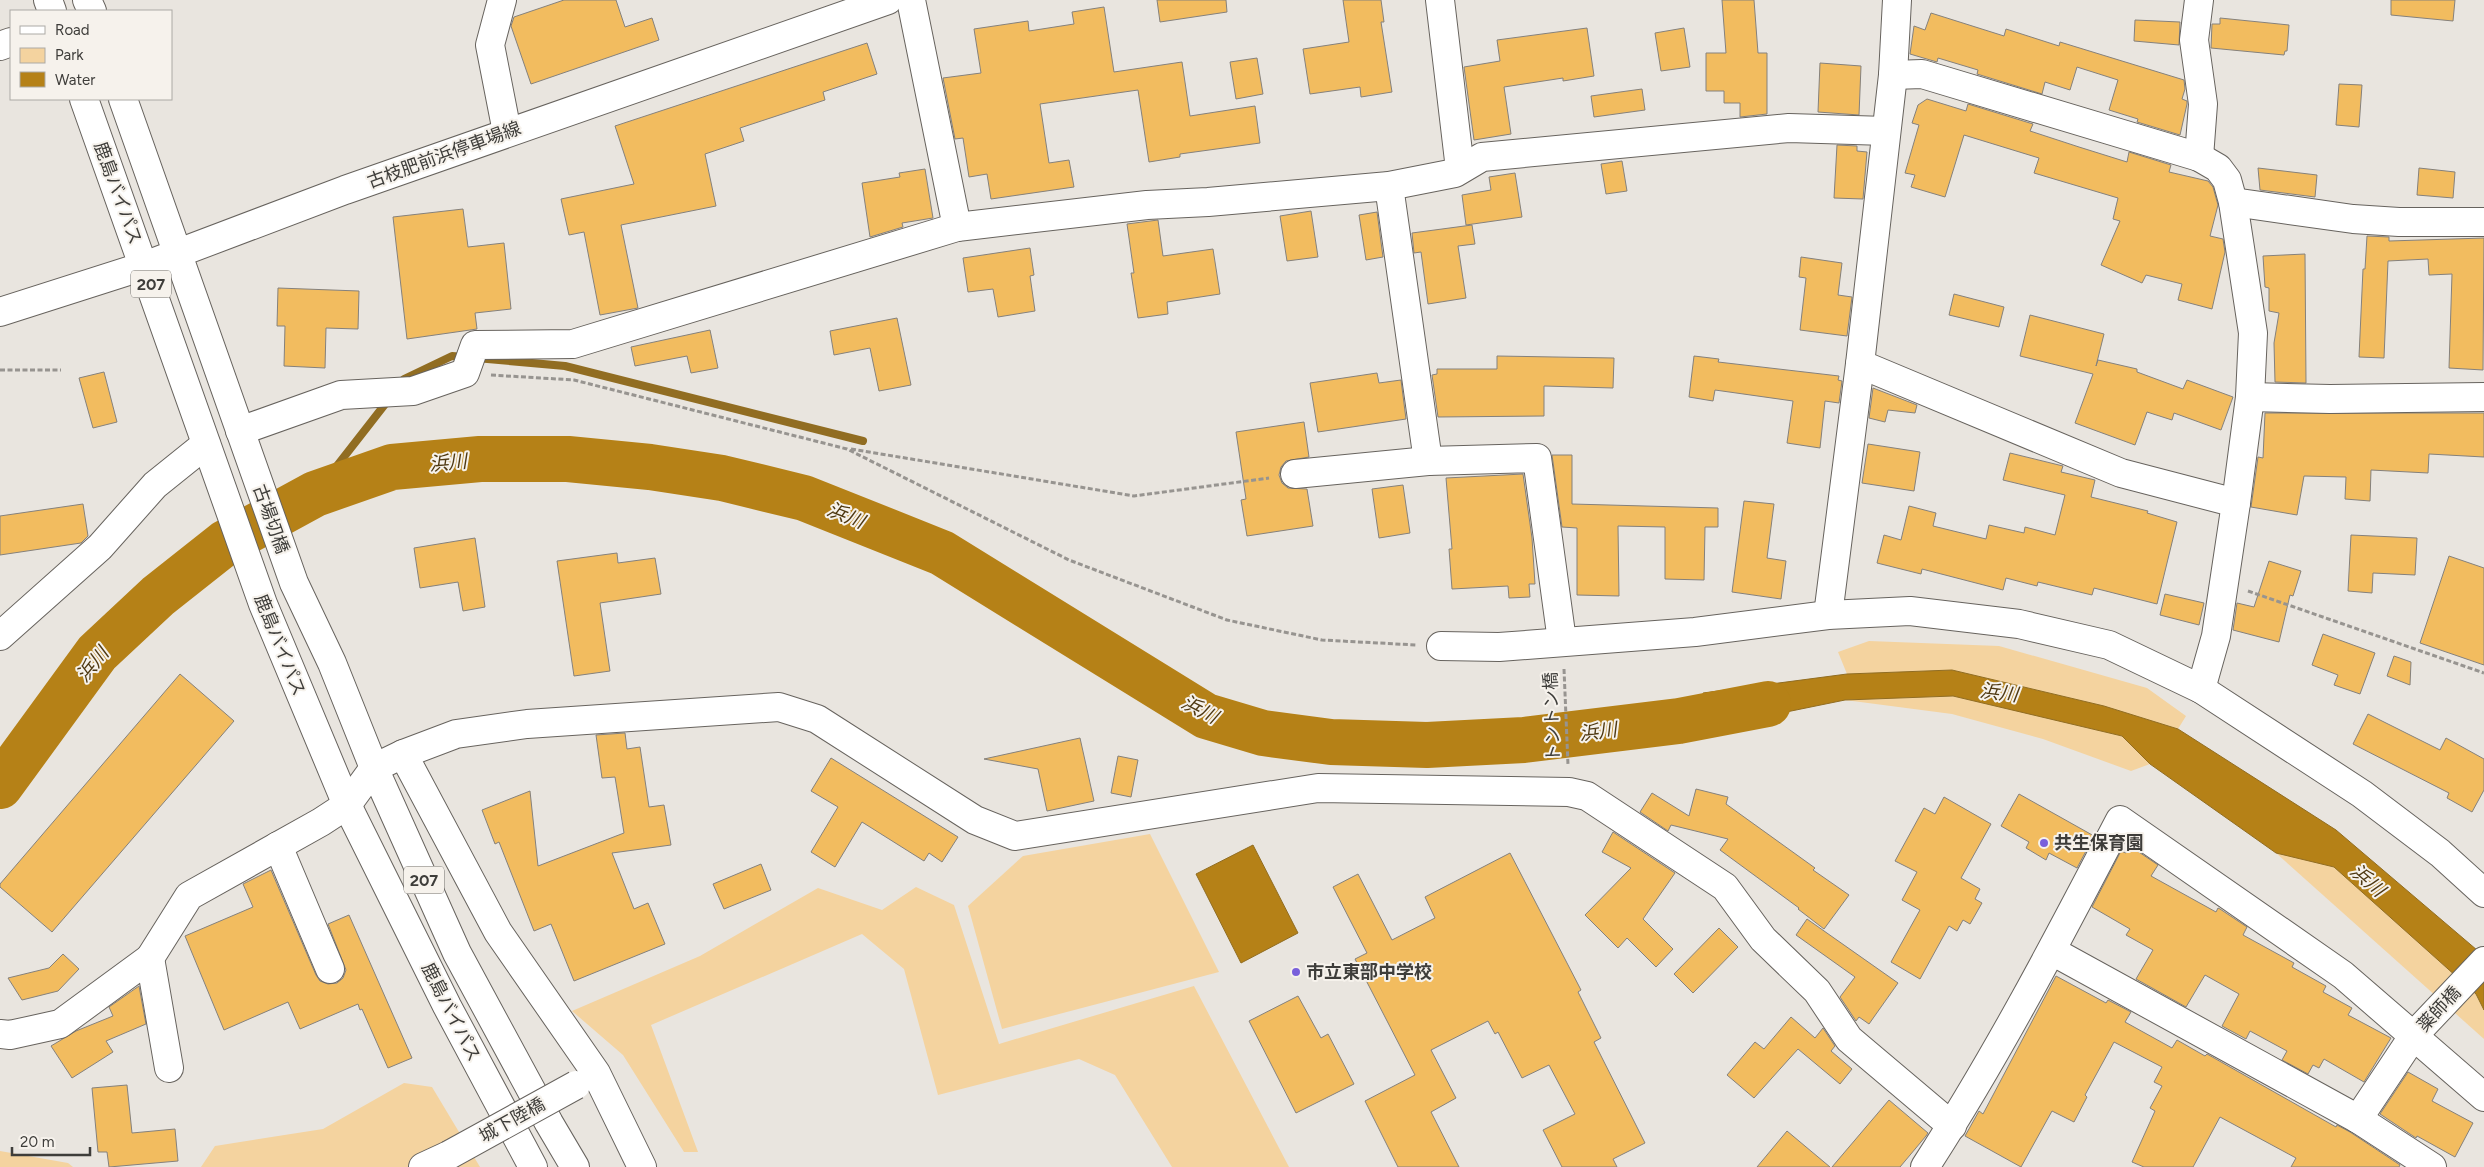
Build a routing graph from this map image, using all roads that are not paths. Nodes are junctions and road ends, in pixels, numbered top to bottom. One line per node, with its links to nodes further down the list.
1 (502, 0): 11 (main road)
2 (888, 0): 11 (main road, 古枝肥前浜停車場線)
3 (912, 0): 17 (main road)
4 (1440, 0): 13 (main road)
5 (1897, 0): 7 (main road)
6 (2198, 0): 12 (main road)
7 (1893, 75): 10 (main road); 12 (main road)
8 (84, 100): 19 (main road, 鹿島バイパス / 207)
9 (124, 100): 18 (main road, 207)
10 (1886, 131): 13 (main road); 21 (main road)
11 (507, 132): 18 (main road, 古枝肥前浜停車場線)
12 (2199, 156): 15 (main road)
13 (1460, 169): 14 (main road)
14 (1390, 186): 17 (main road); 26 (main road)
15 (2233, 202): 16 (main road); 22 (main road)
16 (2484, 222)
17 (958, 228): 25 (main road)
18 (180, 253): 19 (main road, 古枝肥前浜停車場線); 25 (main road, 207)
19 (144, 266): 20 (main road, 古枝肥前浜停車場線); 24 (main road, 鹿島バイパス / 207)
20 (0, 312)
21 (1860, 364): 28 (main road); 30 (main road)
22 (2250, 397): 23 (main road); 28 (main road)
23 (2484, 397)
24 (206, 444): 31 (main road); 37 (main road, 鹿島バイパス / 207)
25 (244, 444): 29 (main road, 古場切橋 / 207)
26 (1428, 461): 27 (main road); 32 (main road)
27 (1295, 474)
28 (2236, 503): 34 (main road)
29 (294, 583): 36 (main road, 鹿島バイパス / 207)
30 (1828, 615): 32 (main road); 34 (main road)
31 (0, 636)
32 (1562, 641): 33 (main road)
33 (1441, 646)
34 (2201, 689): 39 (main road)
35 (403, 754): 36 (main road); 47 (main road); 50 (main road)
36 (374, 768): 37 (main road); 53 (main road, 鹿島バイパス / 207)
37 (347, 805): 38 (main road); 52 (main road, 鹿島バイパス / 207)
38 (278, 846): 41 (main road); 43 (main road)
39 (2484, 893)
40 (2052, 951): 45 (main road); 49 (main road); 50 (main road)
41 (150, 958): 44 (main road); 46 (main road)
42 (2484, 961): 45 (main road, 薬師橋)
43 (330, 969)
44 (0, 1034)
45 (2414, 1035): 48 (main road); 49 (main road, 薬師橋)
46 (169, 1068)
47 (586, 1079): 51 (main road, 城下陸橋, bridge); 54 (main road)
48 (2484, 1097)
49 (2358, 1119): 56 (main road)
50 (1952, 1126): 55 (main road)
51 (423, 1167)
52 (533, 1167)
53 (575, 1167)
54 (642, 1167)
55 (1925, 1167)
56 (2432, 1167)

